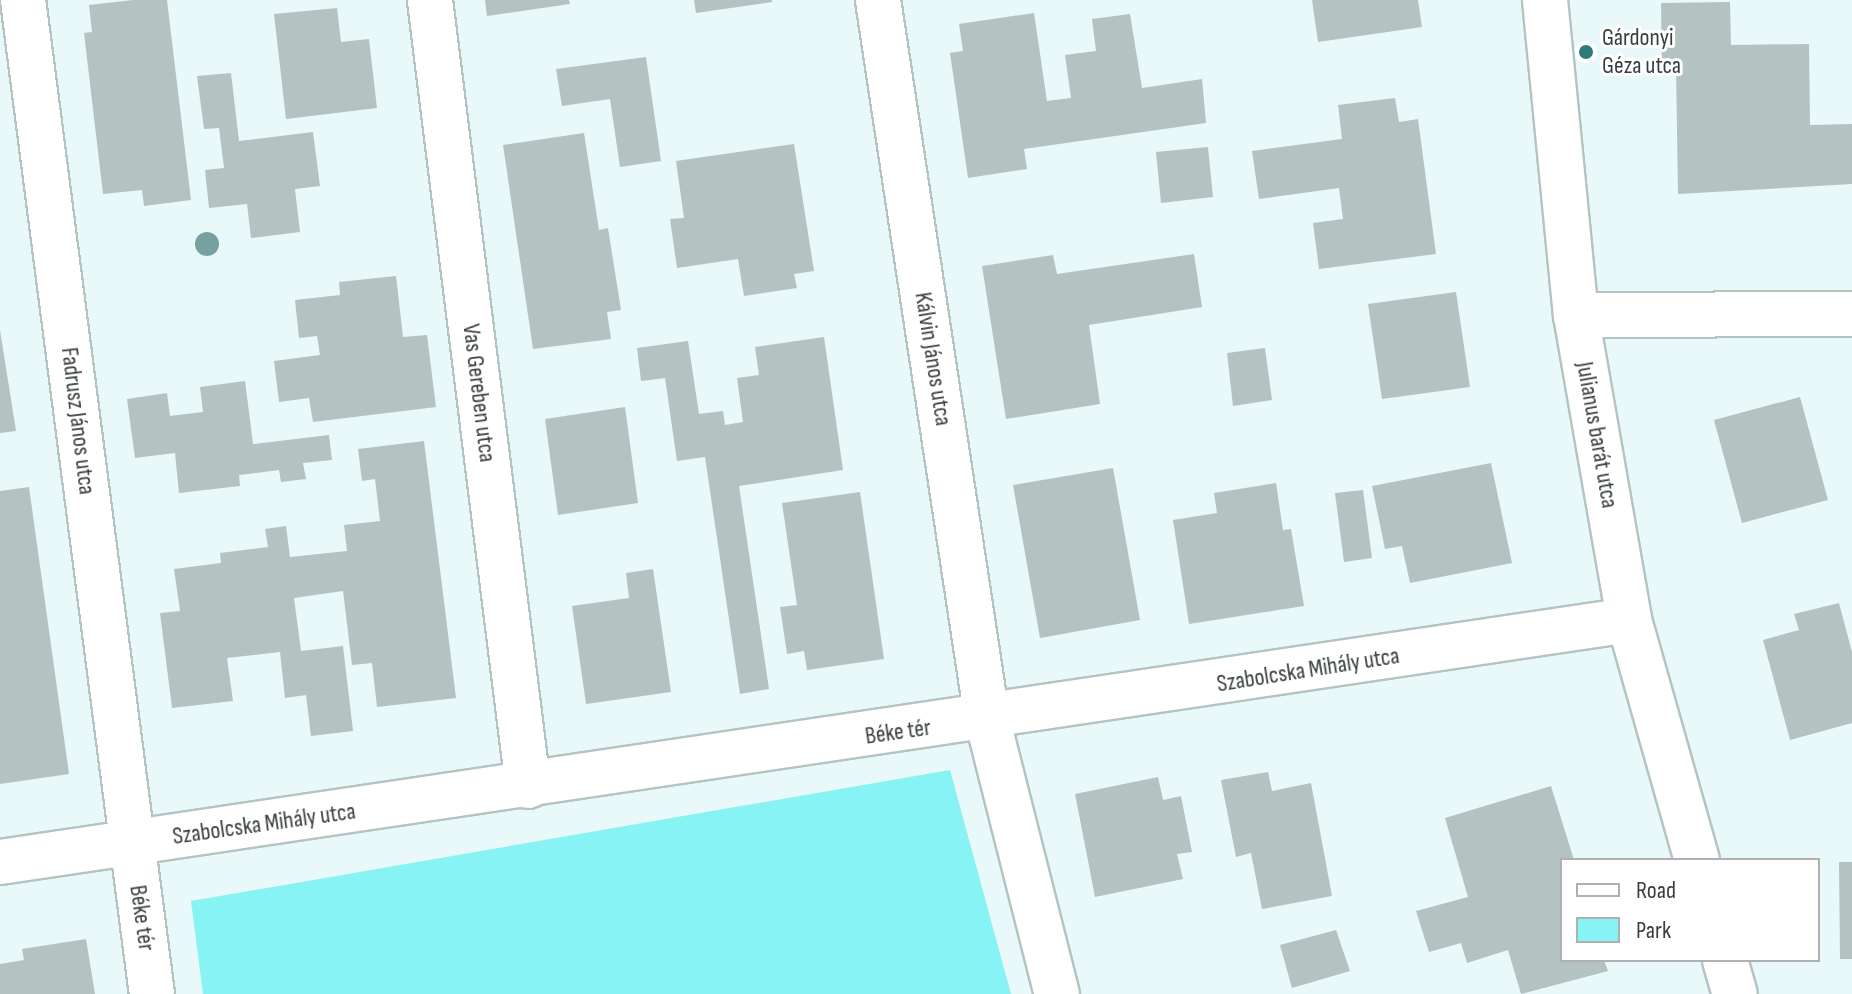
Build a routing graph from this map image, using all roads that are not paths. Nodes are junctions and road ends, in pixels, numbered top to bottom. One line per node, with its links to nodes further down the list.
1 (23, 0): 10 (street, Fadrusz János utca)
2 (430, 0): 9 (street, Vas Gereben utca)
3 (878, 0): 8 (street, Kálvin János utca)
4 (1545, 0): 6 (street, Julianus barát utca)
5 (1852, 314): 6 (street)
6 (1576, 315): 7 (street, Julianus barát utca)
7 (1629, 620): 8 (street, Szabolcska Mihály utca); 11 (street, Julianus barát utca)
8 (987, 718): 9 (street, Béke tér); 15 (street)
9 (528, 786): 10 (street, Szabolcska Mihály utca)
10 (132, 843): 12 (street, Szabolcska Mihály utca); 14 (street, Béke tér)
11 (1696, 858)
12 (0, 862)
13 (1726, 962): 16 (street)
14 (152, 994)
15 (1057, 994)
16 (1735, 994)

